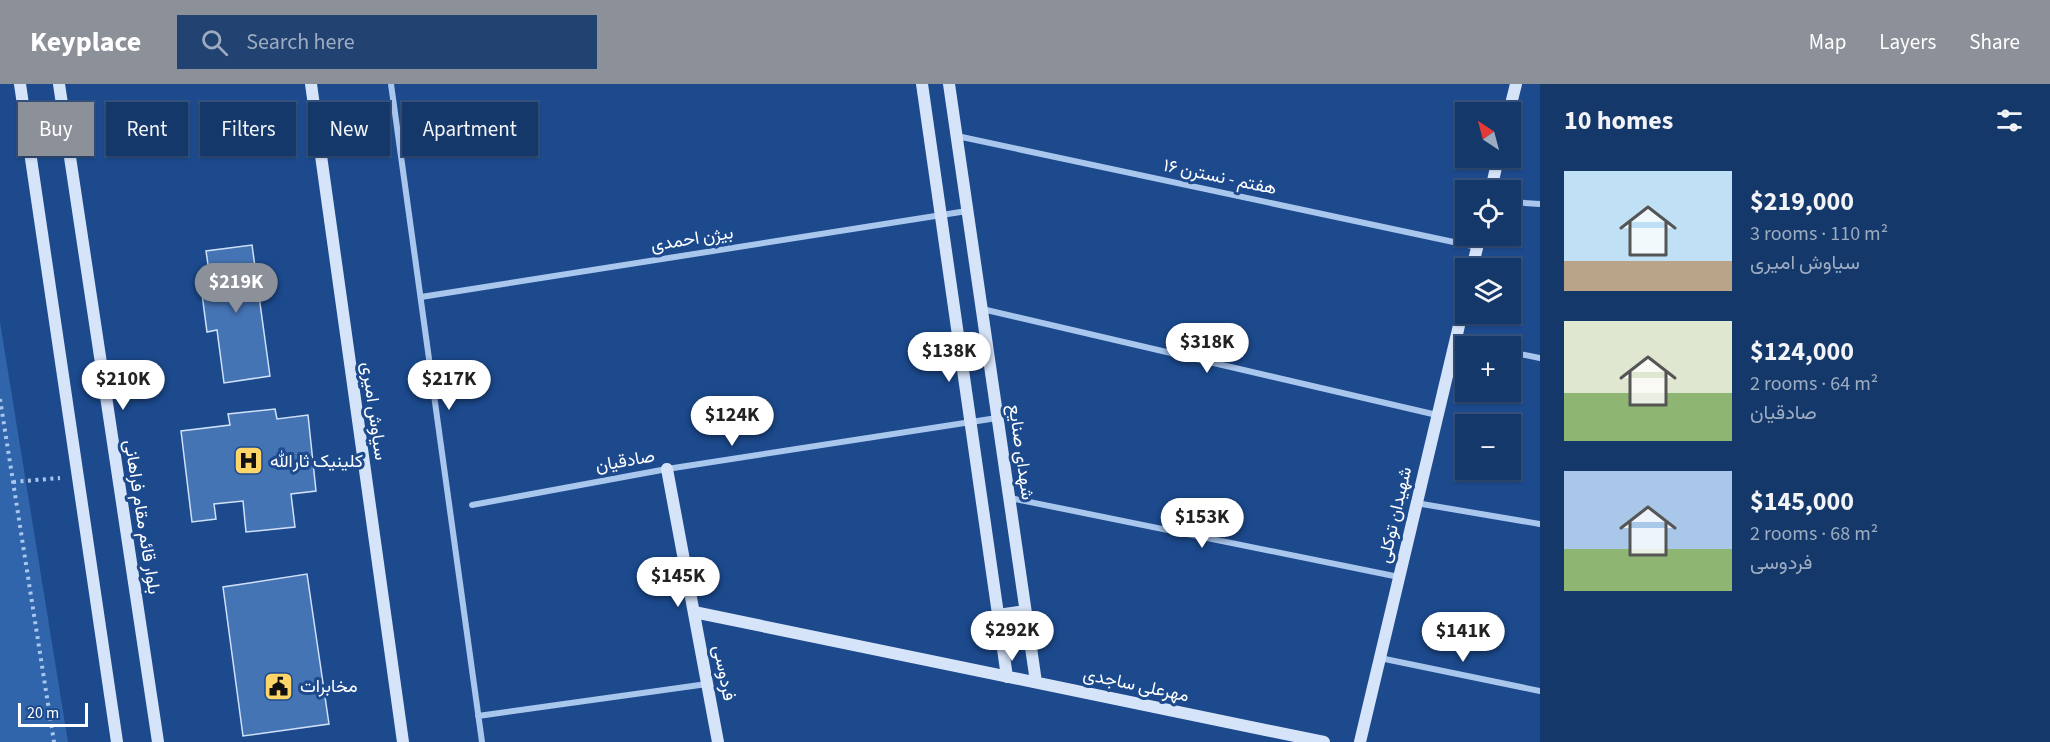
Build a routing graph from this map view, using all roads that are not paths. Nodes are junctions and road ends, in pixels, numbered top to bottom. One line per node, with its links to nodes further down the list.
1 (20, 84): 38 (street)
2 (59, 84): 39 (street, بلوار قائم مقام فراهانی)
3 (311, 84): 40 (street, سیاوش امیری)
4 (391, 84): 15 (street)
5 (922, 84): 13 (street)
6 (949, 84): 9 (street, شهدای صنایع)
7 (1516, 84): 8 (street)
8 (1512, 102)
9 (957, 136): 12 (street, شهدای صنایع); 14 (street, هفتم - نسترن ۱۶)
10 (1521, 203): 11 (street)
11 (1540, 204)
12 (968, 211): 13 (street, بیژن احمدی); 16 (street, شهدای صنایع)
13 (941, 216): 15 (street, بیژن احمدی); 22 (street)
14 (1455, 236)
15 (421, 297): 37 (street)
16 (982, 309): 20 (street); 21 (street, شهدای صنایع)
17 (1455, 342): 20 (street, شهیدان توکلی)
18 (1521, 354): 19 (street)
19 (1540, 358)
20 (1437, 415): 25 (street, شهیدان توکلی)
21 (997, 418): 22 (street, صادقیان); 24 (street, شهدای صنایع)
22 (970, 422): 23 (street, صادقیان); 31 (street)
23 (667, 469): 26 (street, صادقیان); 30 (street, فردوسی)
24 (1009, 498): 28 (street); 29 (street, شهدای صنایع)
25 (1416, 503): 27 (street); 28 (street, شهیدان توکلی)
26 (472, 505)
27 (1540, 524)
28 (1399, 577): 32 (street, شهیدان توکلی)
29 (1025, 611): 31 (street); 34 (street, شهدای صنایع)
30 (694, 612): 33 (street, مهرعلی ساجدی); 35 (street, فردوسی)
31 (998, 615): 33 (street)
32 (1380, 658): 36 (street); 44 (street, شهیدان توکلی)
33 (1007, 677): 34 (street, مهرعلی ساجدی)
34 (1036, 682): 43 (street, مهرعلی ساجدی)
35 (708, 684): 37 (street); 42 (street, فردوسی)
36 (1540, 691)
37 (478, 716): 41 (street)
38 (117, 742)
39 (158, 742)
40 (403, 742)
41 (482, 742)
42 (718, 742)
43 (1324, 742)
44 (1360, 742)

